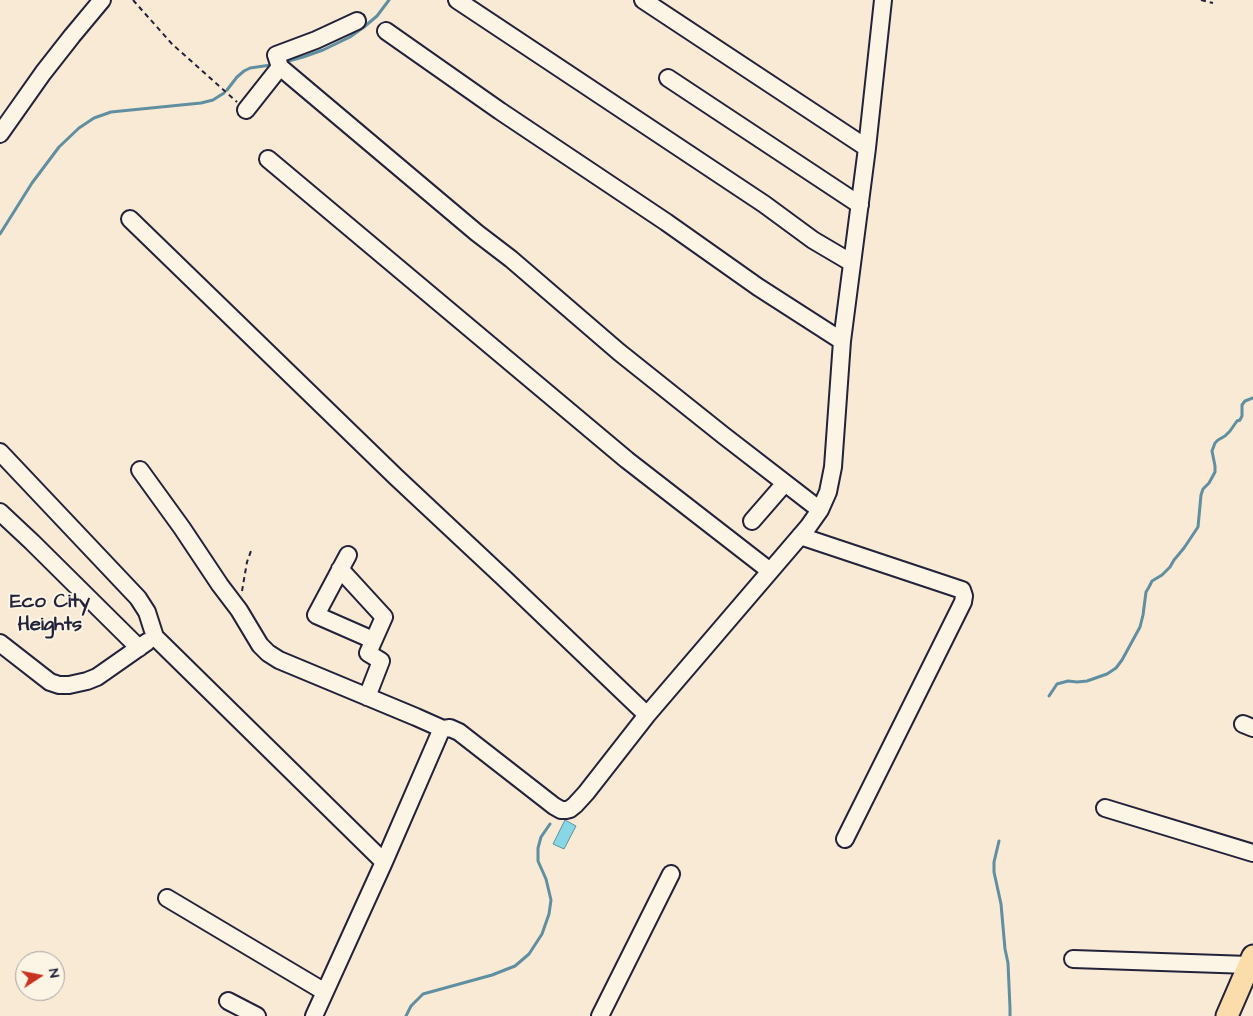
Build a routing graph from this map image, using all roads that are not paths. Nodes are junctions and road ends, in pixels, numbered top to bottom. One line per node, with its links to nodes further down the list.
1 (102, 0): 10 (street)
2 (457, 0): 15 (street)
3 (643, 0): 11 (street)
4 (883, 0): 11 (street)
5 (356, 21): 7 (street)
6 (386, 31): 16 (street)
7 (280, 68): 9 (street); 19 (street)
8 (668, 78): 13 (street)
9 (246, 110)
10 (0, 134)
11 (867, 148): 13 (street)
12 (268, 159): 24 (street)
13 (860, 205): 15 (street)
14 (130, 218): 30 (street)
15 (852, 263): 16 (street)
16 (842, 341): 20 (street)
17 (0, 452): 25 (street)
18 (140, 470): 29 (street)
19 (785, 483): 20 (street); 22 (street)
20 (820, 510): 23 (street)
21 (0, 512): 28 (street)
22 (752, 521)
23 (800, 536): 24 (street); 33 (street)
24 (770, 571): 30 (street)
25 (155, 637): 28 (street); 35 (street)
26 (373, 640): 26 (street); 29 (street)
27 (0, 643): 28 (street)
28 (139, 648)
29 (367, 697): 31 (street)
30 (647, 715): 31 (street)
31 (443, 729): 35 (street)
32 (1104, 808): 34 (street)
33 (844, 839)
34 (1253, 854)
35 (384, 862): 40 (street)
36 (671, 874): 44 (street)
37 (166, 898): 40 (street)
38 (1073, 959): 39 (street)
39 (1251, 960): 45 (main road)
40 (325, 992): 43 (street)
41 (228, 1001): 42 (street)
42 (257, 1016)
43 (314, 1016)
44 (600, 1016)
45 (1230, 1016)

